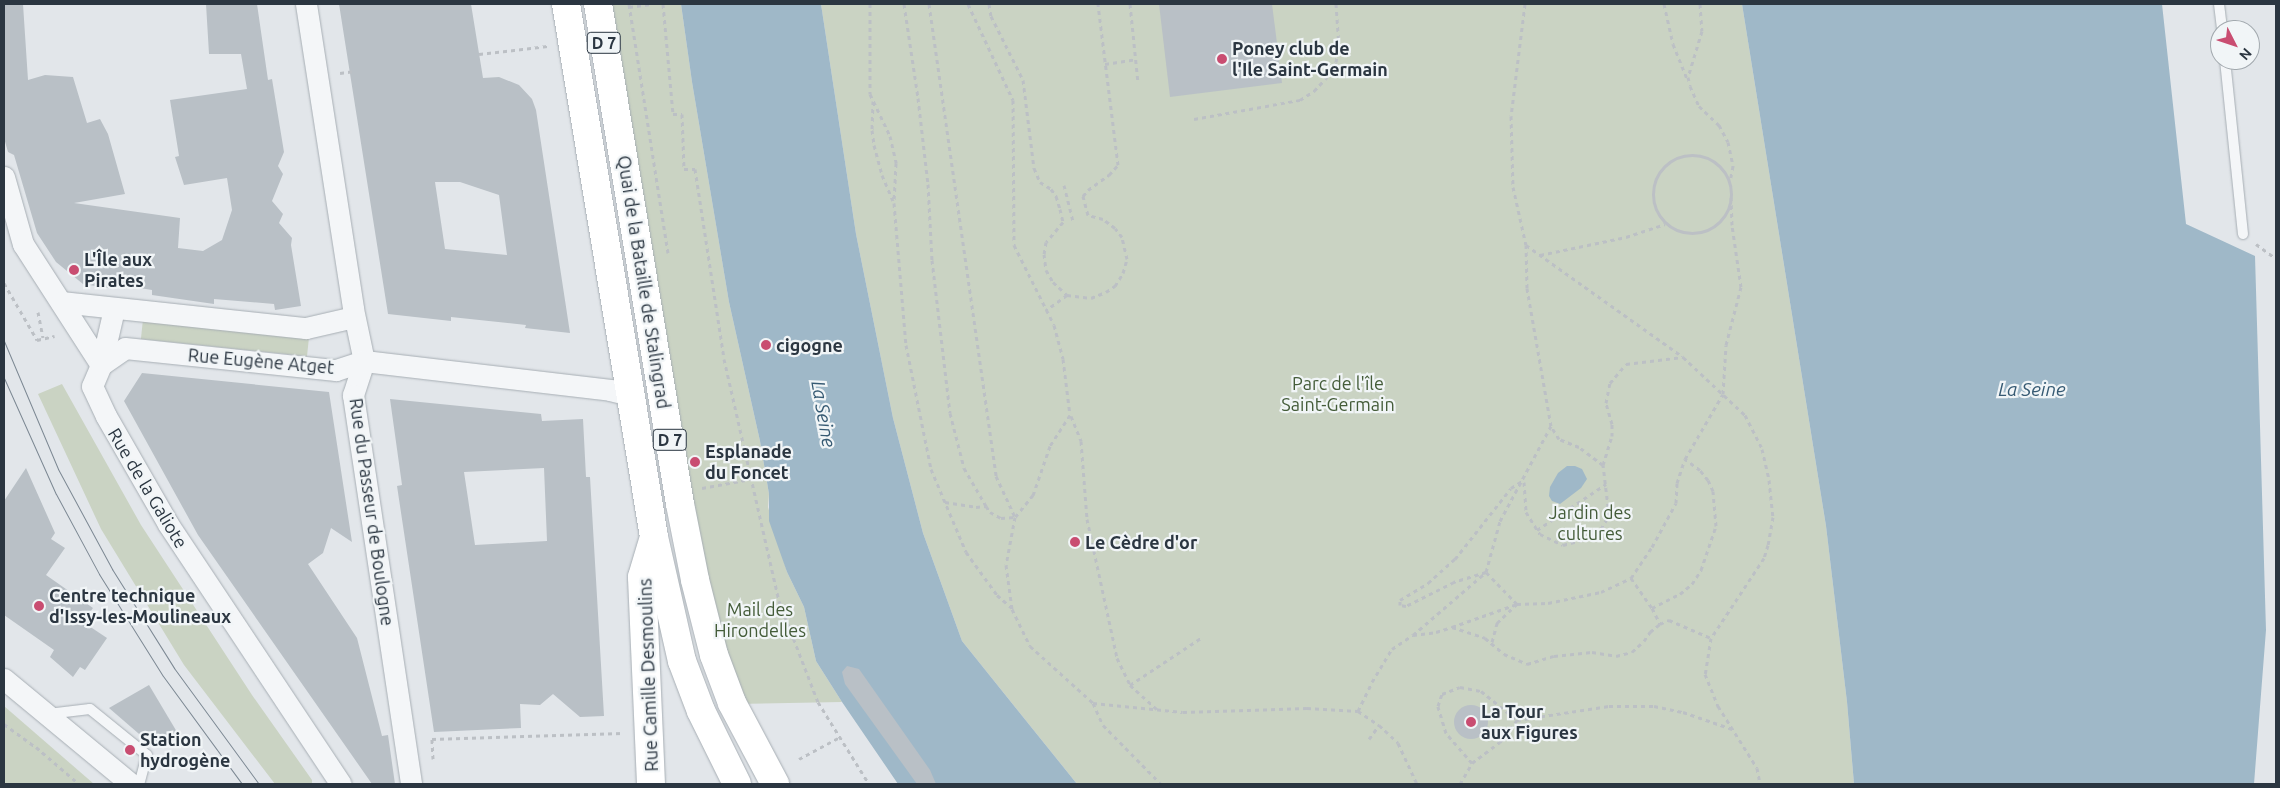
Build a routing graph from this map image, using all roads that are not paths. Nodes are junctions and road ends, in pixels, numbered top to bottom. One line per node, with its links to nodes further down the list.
1 (306, 4): 11 (street)
2 (566, 4): 14 (main road, Quai de la Bataille de Stalingrad / D 7)
3 (598, 4): 24 (main road, Quai de la Bataille de Stalingrad / D 7)
4 (2219, 4): 5 (lane)
5 (2221, 20)
6 (2226, 70): 8 (lane)
7 (4, 177): 9 (street)
8 (2243, 234)
9 (61, 302): 10 (street, Rue Eugène Atget); 13 (street)
10 (114, 309): 11 (street, Rue Eugène Atget); 13 (street)
11 (354, 316): 12 (street)
12 (364, 362): 13 (street, Rue Eugène Atget); 14 (street, Rue Eugène Atget); 21 (street, Rue du Passeur de Boulogne)
13 (101, 365): 20 (street, Rue de la Galiote)
14 (630, 395): 15 (main road, Quai de la Bataille de Stalingrad / D 7)
15 (654, 537): 22 (main road, Rue Camille Desmoulins); 23 (main road, Quai de la Bataille de Stalingrad / D 7)
16 (4, 679): 17 (street)
17 (47, 715): 18 (street); 19 (lane)
18 (131, 784)
19 (139, 784)
20 (341, 784)
21 (411, 784)
22 (651, 784)
23 (738, 784)
24 (775, 784)

